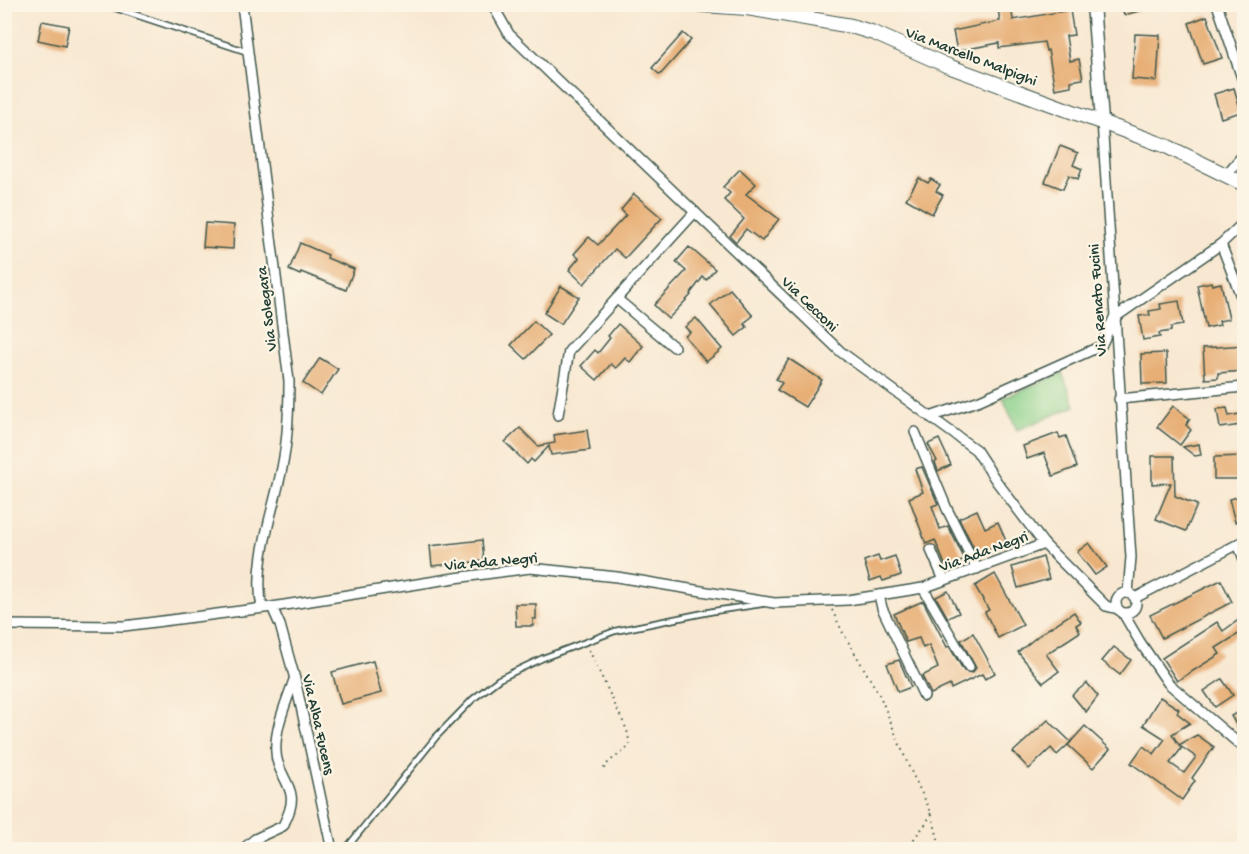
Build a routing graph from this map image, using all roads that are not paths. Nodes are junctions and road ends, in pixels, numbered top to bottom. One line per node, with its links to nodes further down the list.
1 (103, 4): 7 (lane)
2 (242, 4): 7 (street, Via Solegara)
3 (492, 4): 13 (street, Via Cecconi)
4 (688, 4): 9 (main road, Via Marcello Malpighi)
5 (1093, 4): 9 (street, Via Renato Fucini)
6 (1217, 4): 8 (street)
7 (248, 52): 35 (street, Via Solegara)
8 (1245, 84)
9 (1102, 121): 11 (main road, Via Marcello Malpighi); 18 (street, Via Renato Fucini)
10 (1245, 154): 11 (street)
11 (1225, 176): 12 (main road, Via Marcello Malpighi)
12 (1245, 184)
13 (695, 212): 16 (street); 23 (street, Via Cecconi)
14 (1245, 222): 15 (street)
15 (1221, 244): 17 (street); 18 (street)
16 (617, 299): 19 (street); 22 (street)
17 (1245, 303)
18 (1114, 318): 21 (street, Via Renato Fucini); 23 (street)
19 (674, 347)
20 (1245, 387): 21 (street)
21 (1119, 399): 33 (street, Via Renato Fucini)
22 (558, 415)
23 (930, 417): 26 (street, Via Cecconi)
24 (915, 432): 29 (street)
25 (1241, 542): 28 (street); 33 (street)
26 (1044, 544): 29 (street, Via Ada Negri); 36 (street, Via Cecconi)
27 (931, 550): 30 (street)
28 (1245, 559)
29 (977, 569): 30 (street, Via Ada Negri)
30 (944, 580): 31 (street, Via Ada Negri)
31 (923, 588): 32 (street, Via Ada Negri); 38 (street)
32 (879, 595): 34 (street, Via Ada Negri); 40 (street)
33 (1131, 595): 36 (street); 36 (street)
34 (774, 603): 35 (street, Via Ada Negri); 44 (lane)
35 (267, 608): 37 (street, Via Ada Negri); 39 (street, Via Alba Fucens)
36 (1120, 611): 41 (street, Via Cecconi)
37 (4, 625)
38 (969, 667)
39 (295, 679): 42 (street); 43 (street, Via Alba Fucens)
40 (924, 696)
41 (1245, 748)
42 (242, 849)
43 (332, 849)
44 (345, 849)

